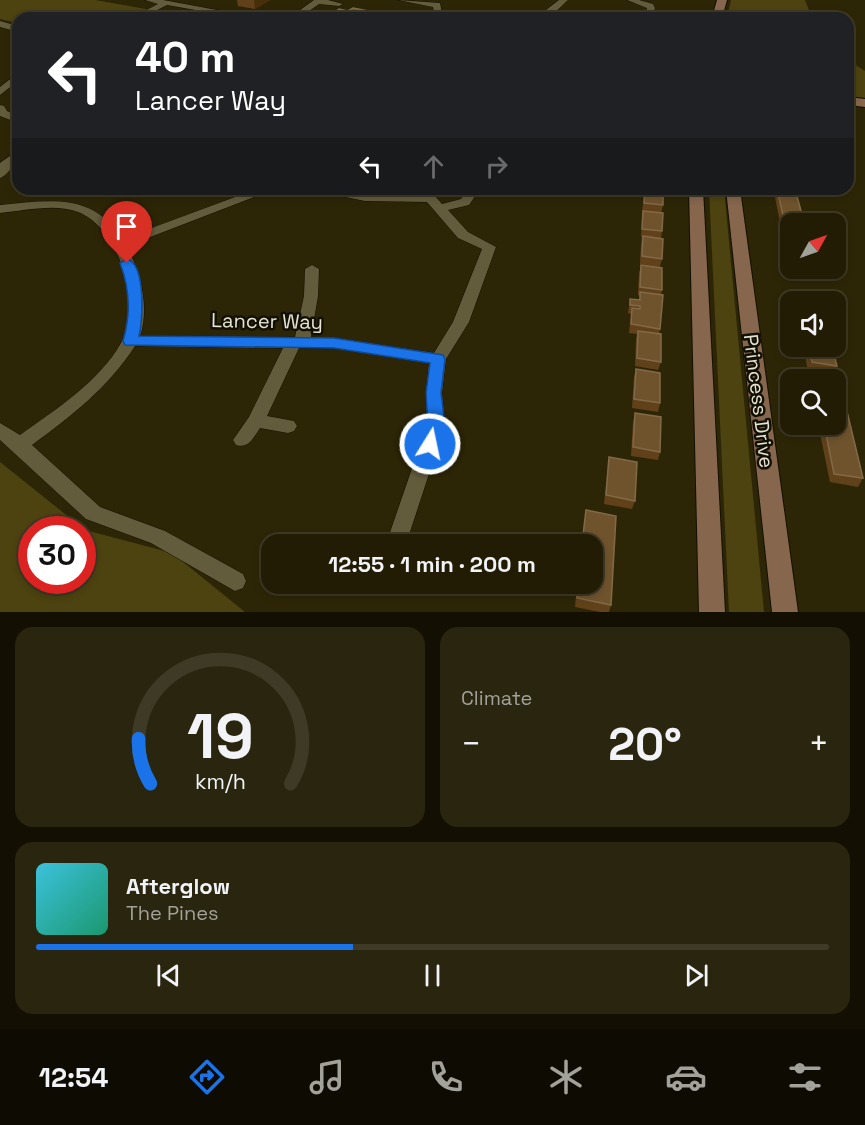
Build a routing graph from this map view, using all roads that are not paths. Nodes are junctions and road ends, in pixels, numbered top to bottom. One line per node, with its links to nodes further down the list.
1 (149, 0): 6 (street)
2 (319, 0): 7 (street); 10 (street)
3 (402, 0): 11 (street)
4 (564, 0): 12 (street)
5 (631, 0): 13 (street)
6 (171, 2): 8 (street); 9 (street)
7 (339, 4)
8 (148, 12)
9 (224, 12)
10 (302, 12)
11 (439, 12)
12 (549, 12)
13 (649, 12)
14 (12, 81): 15 (street)
15 (0, 92)
16 (12, 159): 17 (street)
17 (0, 174)
18 (253, 195): 25 (street)
19 (346, 195): 23 (street)
20 (470, 195): 23 (street)
21 (696, 195): 37 (street)
22 (734, 195): 38 (street, Princess Drive)
23 (435, 203): 29 (street)
24 (0, 209): 25 (street)
25 (120, 244): 27 (street)
26 (312, 269): 28 (street)
27 (130, 341): 28 (street, Lancer Way); 34 (street)
28 (298, 342): 29 (street, Lancer Way); 30 (street)
29 (438, 359): 35 (street)
30 (256, 420): 31 (street); 33 (street)
31 (288, 426)
32 (0, 430): 34 (street)
33 (242, 440)
34 (20, 445): 36 (street)
35 (399, 534)
36 (235, 581)
37 (712, 612)
38 (785, 612)

